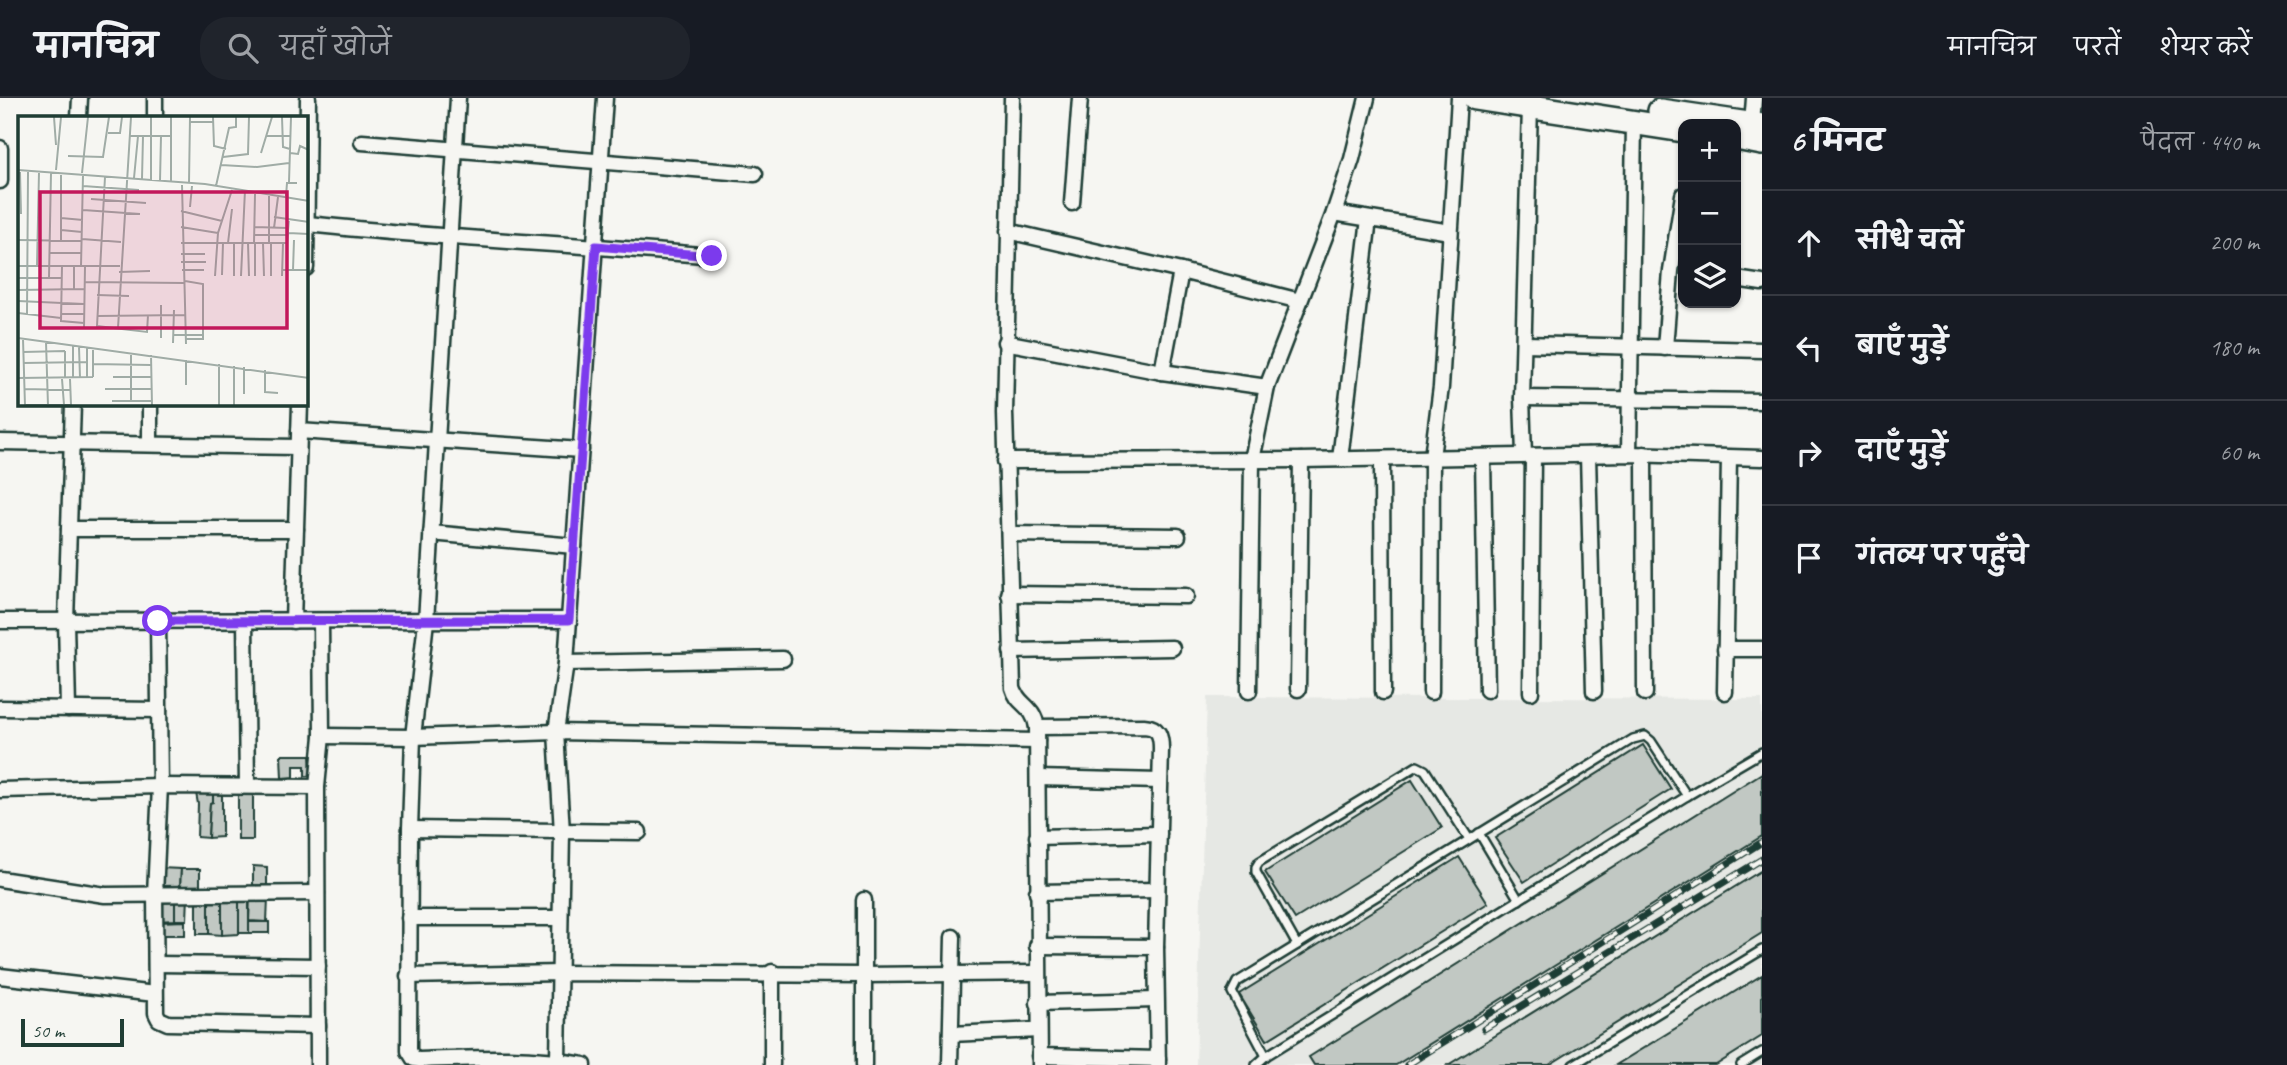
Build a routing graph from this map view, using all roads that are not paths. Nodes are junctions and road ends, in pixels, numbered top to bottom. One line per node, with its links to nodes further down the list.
1 (79, 98): 14 (street)
2 (155, 98): 15 (street)
3 (308, 98): 28 (street)
4 (458, 98): 21 (street)
5 (605, 98): 22 (street)
6 (1012, 98): 29 (street)
7 (1080, 98): 25 (street)
8 (1367, 98): 26 (street)
9 (1460, 98): 30 (street)
10 (1475, 98): 13 (main road)
11 (1577, 98): 18 (main road)
12 (1754, 98): 18 (street)
13 (1530, 106): 16 (main road); 41 (street)
14 (79, 116)
15 (155, 116)
16 (1633, 122): 17 (main road); 42 (street)
17 (1678, 129)
18 (1753, 133)
19 (362, 142): 21 (street)
20 (0, 148): 24 (street)
21 (455, 150): 22 (street); 31 (street)
22 (602, 162): 23 (street); 33 (street)
23 (755, 174)
24 (0, 181)
25 (1072, 203)
26 (1334, 213): 27 (street); 39 (street)
27 (1369, 219): 30 (street); 67 (street)
28 (308, 224): 31 (street)
29 (1008, 231): 35 (street); 40 (street)
30 (1450, 232): 63 (street)
31 (450, 237): 33 (street); 54 (street)
32 (1679, 245): 36 (street)
33 (596, 246): 34 (street); 59 (street)
34 (712, 256)
35 (1181, 271): 39 (street); 45 (street)
36 (1677, 272): 43 (street)
37 (1741, 280): 38 (street)
38 (1762, 283)
39 (1300, 301): 46 (street)
40 (1005, 342): 45 (street); 71 (street)
41 (1525, 344): 42 (street); 47 (street)
42 (1629, 348): 43 (street); 48 (street)
43 (1665, 348): 44 (street)
44 (1762, 351)
45 (1162, 372): 46 (street)
46 (1267, 387): 69 (street)
47 (1522, 398): 48 (street); 61 (street)
48 (1629, 398): 49 (street); 60 (street)
49 (1762, 401)
50 (73, 406): 56 (street)
51 (150, 406): 57 (street)
52 (300, 406): 53 (street)
53 (299, 431): 54 (street); 58 (street)
54 (437, 440): 59 (street); 74 (street)
55 (0, 442): 56 (street)
56 (72, 444): 57 (street); 72 (street)
57 (149, 444): 58 (street)
58 (298, 447): 73 (street)
59 (581, 450): 77 (street)
60 (1637, 454): 62 (street); 65 (street); 102 (street)
61 (1528, 455): 62 (street); 64 (street); 100 (street)
62 (1588, 455): 97 (street)
63 (1432, 457): 64 (street); 68 (street); 99 (street)
64 (1483, 457): 95 (street)
65 (1729, 458): 66 (street); 89 (street)
66 (1762, 458)
67 (1340, 459): 68 (street); 70 (street)
68 (1382, 459): 98 (street)
69 (1252, 460): 70 (street); 71 (street); 96 (street)
70 (1301, 460): 94 (street)
71 (1005, 461): 75 (street)
72 (69, 529): 73 (street); 82 (street)
73 (296, 529): 85 (street)
74 (431, 533): 77 (street); 87 (street)
75 (1009, 534): 76 (street); 78 (street)
76 (1178, 536)
77 (574, 546): 80 (street)
78 (1009, 594): 79 (street); 91 (street)
79 (1186, 596)
80 (569, 620): 87 (street); 93 (street)
81 (0, 621): 82 (street)
82 (66, 621): 83 (street); 104 (street)
83 (158, 621): 84 (street); 105 (street)
84 (244, 621): 85 (street); 114 (street)
85 (293, 621): 86 (street)
86 (321, 621): 87 (street); 108 (street)
87 (426, 621): 109 (street)
88 (1172, 648): 91 (street)
89 (1725, 649): 90 (street); 101 (street)
90 (1762, 649)
91 (1011, 652): 107 (street)
92 (783, 659): 93 (street)
93 (566, 663): 106 (street)
94 (1298, 689)
95 (1487, 690)
96 (1249, 691)
97 (1594, 691)
98 (1383, 692)
99 (1431, 692)
100 (1531, 692)
101 (1725, 692)
102 (1645, 693)
103 (0, 708): 104 (street)
104 (68, 709): 105 (street)
105 (159, 710): 113 (street)
106 (556, 732): 107 (street); 109 (street); 119 (street)
107 (1037, 734): 111 (street); 112 (street)
108 (322, 736): 109 (street); 115 (street)
109 (413, 737): 118 (street)
110 (1762, 752): 117 (lane)
111 (1038, 778): 112 (street); 123 (street)
112 (1160, 781): 122 (street)
113 (160, 786): 114 (street); 116 (street); 129 (street)
114 (247, 786): 115 (street)
115 (317, 787): 128 (street)
116 (0, 790)
117 (1687, 796): 121 (lane); 130 (lane)
118 (410, 830): 119 (street); 132 (street)
119 (562, 832): 120 (street); 133 (street)
120 (639, 832)
121 (1479, 833): 124 (lane); 130 (lane)
122 (1159, 834): 123 (street); 126 (street)
123 (1037, 838): 127 (street)
124 (1469, 839): 135 (lane); 135 (lane)
125 (0, 879): 129 (street)
126 (1157, 890): 127 (street); 137 (street)
127 (1037, 892): 136 (street)
128 (317, 893): 129 (street); 140 (street)
129 (155, 894): 139 (street)
130 (1519, 900): 155 (lane)
131 (864, 901): 145 (street)
132 (409, 918): 133 (street); 147 (street)
133 (560, 918): 142 (street)
134 (953, 937): 143 (street)
135 (1297, 945): 155 (lane)
136 (1037, 946): 137 (street); 144 (street)
137 (1156, 947): 149 (street)
138 (1762, 950): 165 (lane)
139 (156, 964): 140 (street); 148 (street)
140 (318, 967): 151 (street)
141 (772, 972): 142 (street); 145 (street); 161 (street)
142 (559, 973): 147 (street); 156 (street)
143 (953, 973): 144 (street); 145 (street); 153 (street)
144 (1037, 973): 150 (street)
145 (863, 975): 162 (street)
146 (0, 976): 148 (street)
147 (408, 976): 156 (street)
148 (155, 994): 151 (street)
149 (1157, 1000): 150 (street); 158 (street)
150 (1038, 1003): 152 (street)
151 (318, 1026): 159 (street)
152 (1039, 1030): 153 (street); 157 (street)
153 (951, 1034): 163 (street)
154 (1762, 1052): 166 (lane)
155 (1266, 1056): 164 (lane)
156 (558, 1060): 160 (street)
157 (1040, 1060): 158 (street)
158 (1158, 1062)
159 (318, 1065)
160 (584, 1065)
161 (772, 1065)
162 (864, 1065)
163 (950, 1065)
164 (1256, 1065)
165 (1573, 1065)
166 (1741, 1065)

